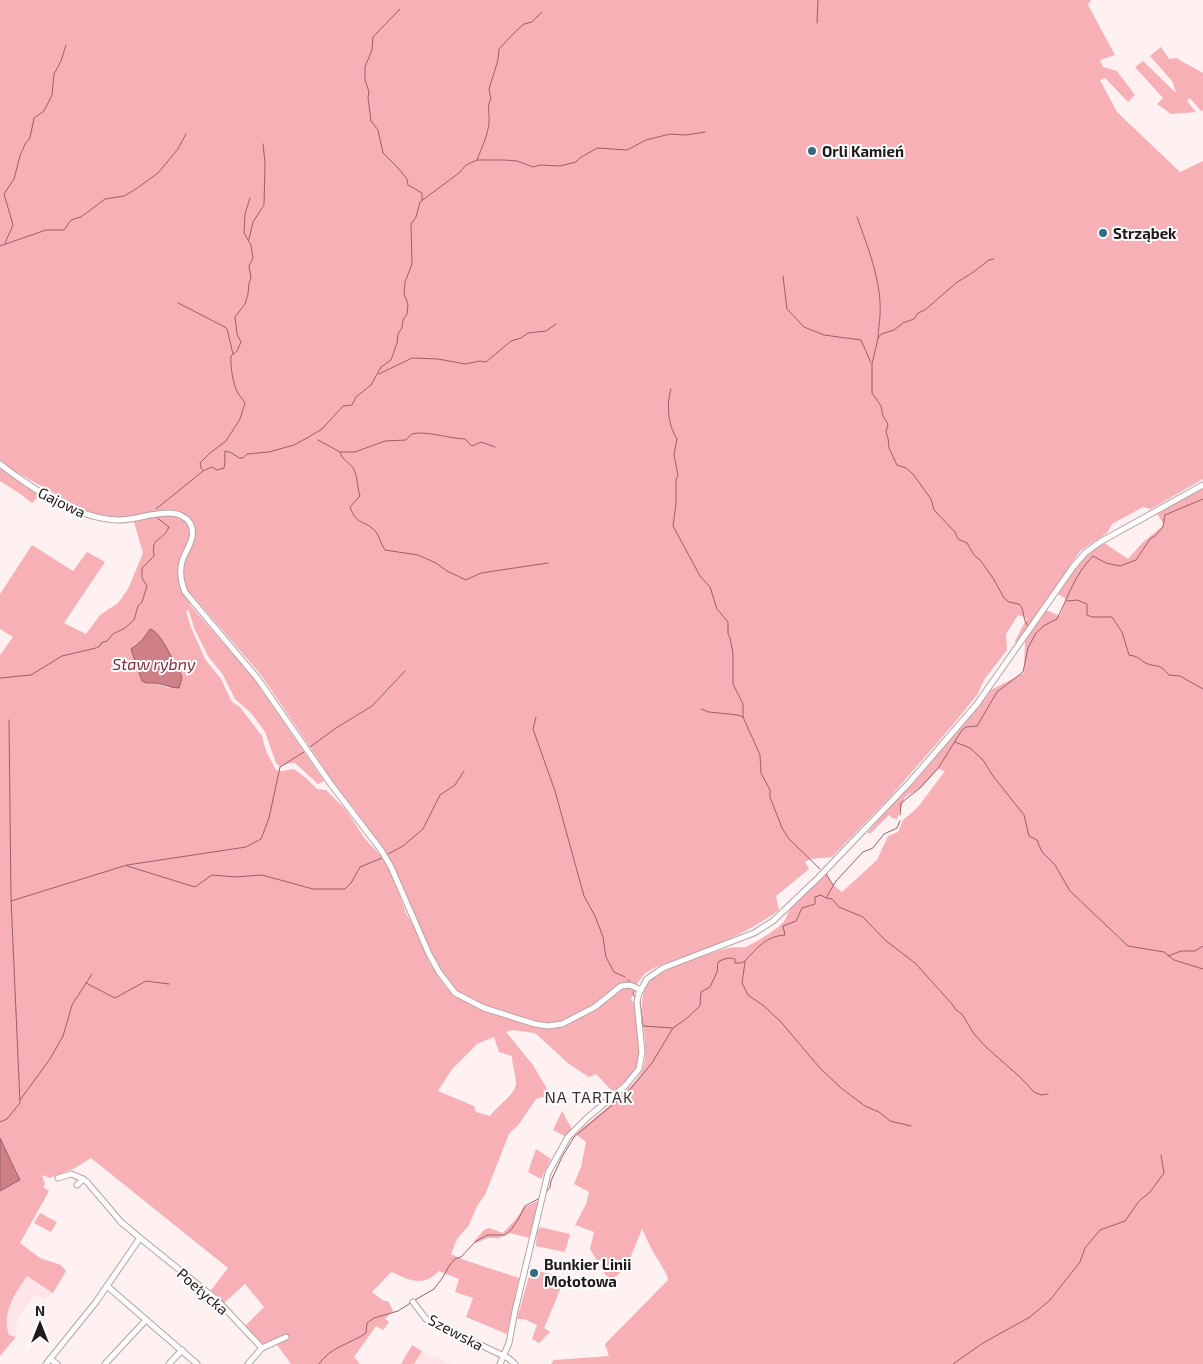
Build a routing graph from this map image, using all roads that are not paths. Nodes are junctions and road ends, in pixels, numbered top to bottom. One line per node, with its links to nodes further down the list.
1 (0, 464): 3 (street, Gajowa)
2 (1203, 485): 3 (street)
3 (640, 990): 14 (street)
4 (58, 1178): 5 (street)
5 (83, 1179): 6 (street); 7 (street, Poetycka)
6 (77, 1185)
7 (140, 1238): 8 (street); 12 (street, Poetycka)
8 (107, 1286): 10 (street); 15 (street)
9 (413, 1302): 14 (street, Szewska)
10 (146, 1320): 13 (street); 18 (street)
11 (286, 1337): 12 (street)
12 (262, 1348): 21 (street)
13 (182, 1350): 19 (street); 20 (street)
14 (504, 1356): 22 (street); 23 (street, Szewska)
15 (50, 1359): 16 (street); 17 (street)
16 (46, 1364)
17 (57, 1364)
18 (105, 1364)
19 (169, 1364)
20 (197, 1364)
21 (248, 1364)
22 (500, 1364)
23 (515, 1364)

